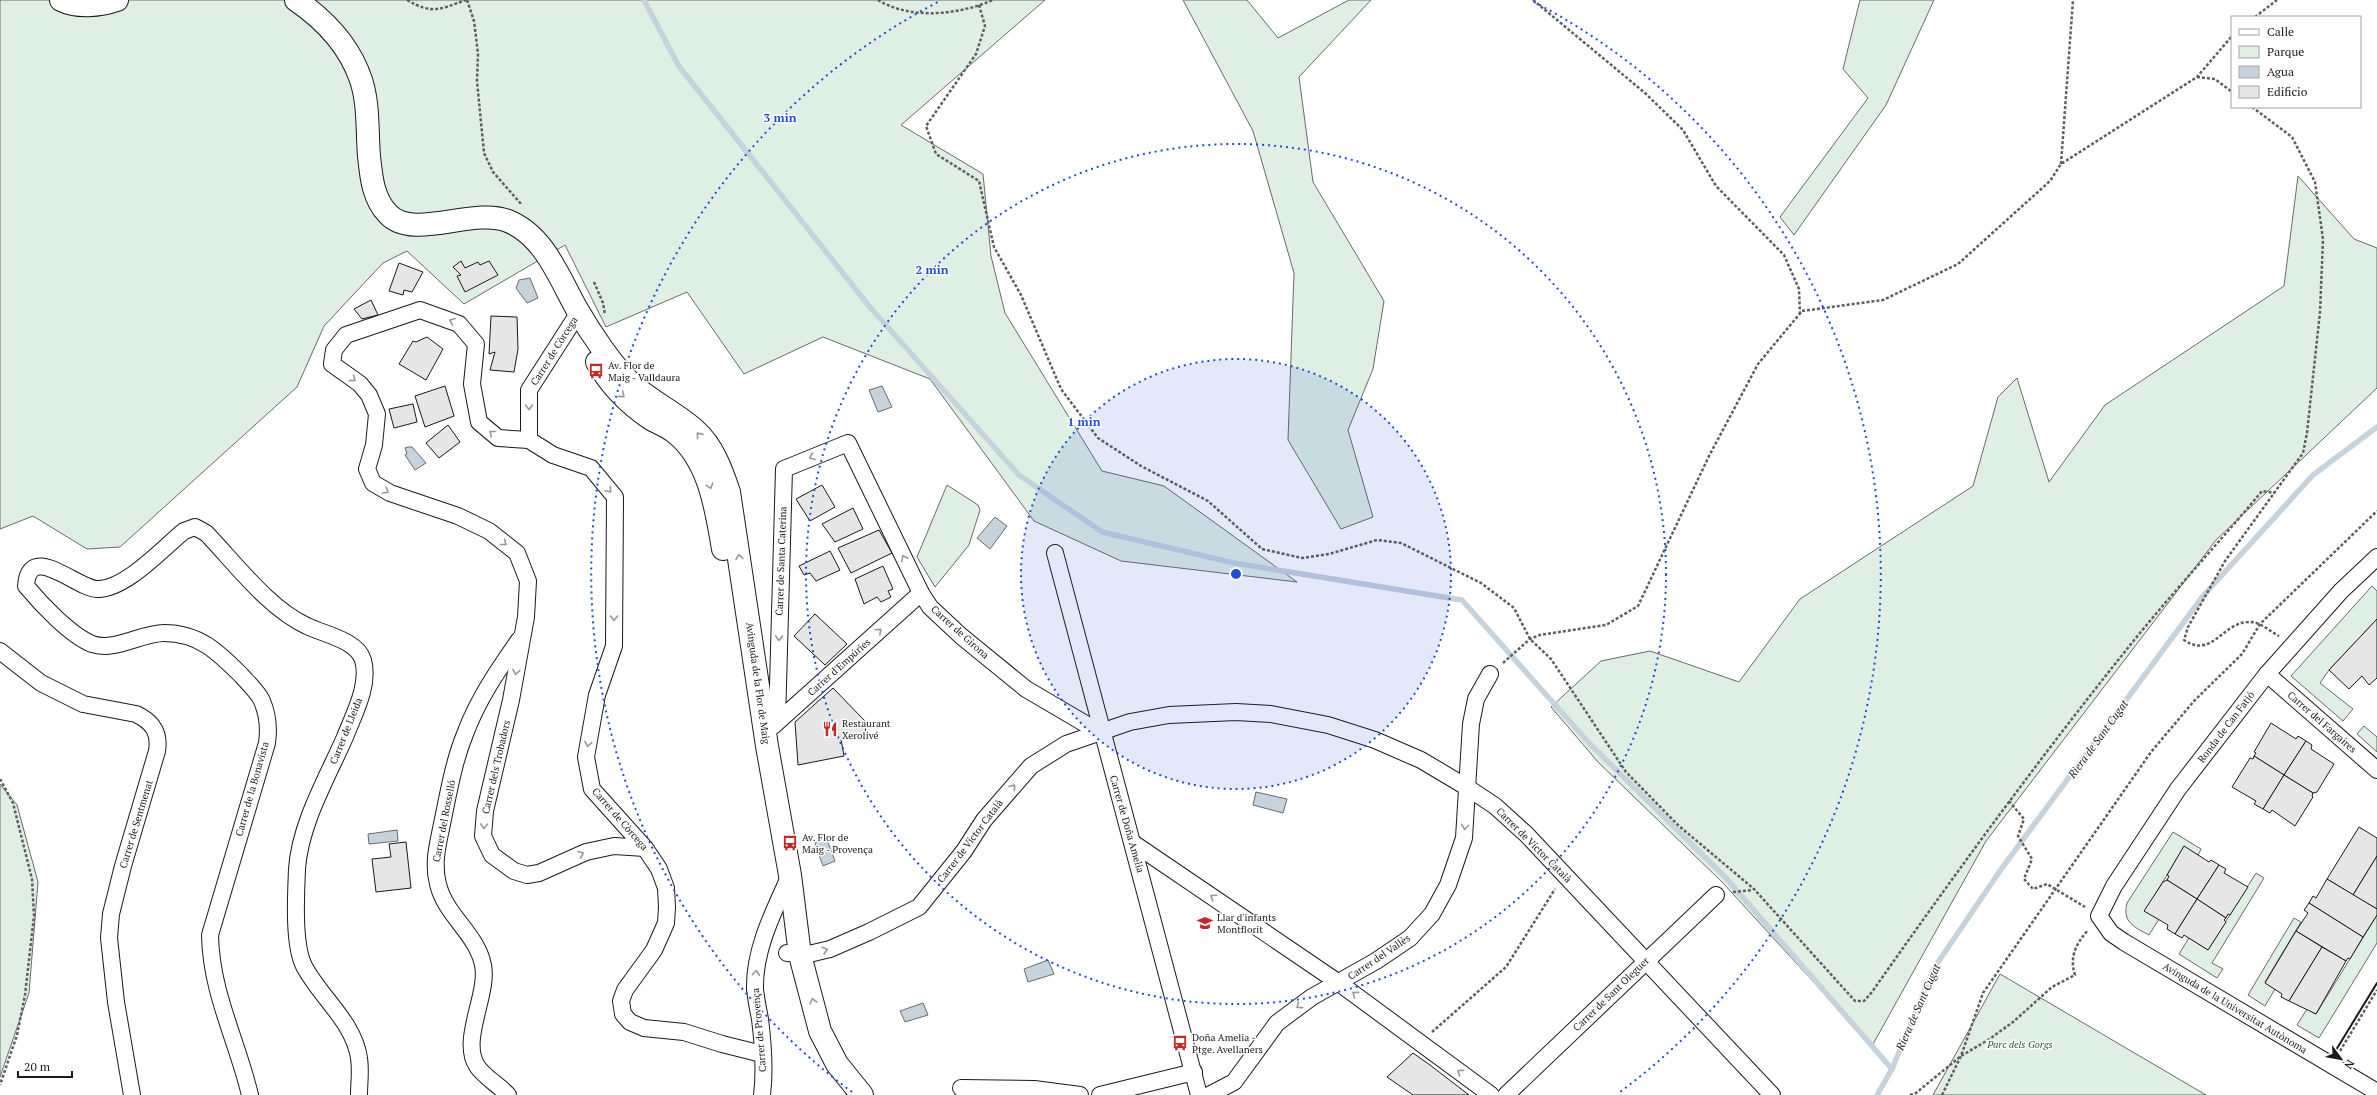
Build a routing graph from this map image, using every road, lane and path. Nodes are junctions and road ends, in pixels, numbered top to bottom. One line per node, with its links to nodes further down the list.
1 (60, 0): 2 (street)
2 (117, 0)
3 (296, 0): 18 (street)
4 (407, 0): 5 (path)
5 (467, 0): 18 (path)
6 (878, 0): 11 (path)
7 (993, 0): 11 (path)
8 (1533, 0): 21 (path)
9 (2073, 0): 17 (path)
10 (2277, 0): 12 (path)
11 (979, 5): 33 (path)
12 (2256, 16)
13 (2231, 37): 14 (path)
14 (2197, 77): 15 (path); 17 (path)
15 (2231, 91)
16 (2253, 108): 25 (path)
17 (2061, 164): 21 (path)
18 (515, 214): 20 (street, Avinguda de la Flor de Maig)
19 (594, 282): 22 (path)
20 (579, 312): 23 (street, Carrer de Còrcega, one-way to 23); 38 (street, Avinguda de la Flor de Maig)
21 (1800, 315): 33 (path)
22 (606, 319)
23 (529, 440): 32 (street, one-way to 32); 45 (street, Carrer de Còrcega, one-way to 45)
24 (848, 443): 30 (street, Carrer de Girona, one-way to 24); 38 (street, Carrer de Santa Caterina, one-way to 38)
25 (2275, 493): 31 (path); 43 (path)
26 (2377, 511): 31 (path)
27 (1054, 553): 39 (street, Carrer de Doña Amelia)
28 (2377, 557): 34 (street, Ronda de Can Fatjó)
29 (29, 573): 67 (street, Carrer de la Bonavista); 68 (street, Carrer de Lleida)
30 (921, 593): 38 (street, Carrer d'Empúries, one-way to 30); 39 (street, Carrer de Girona)
31 (2260, 624): 34 (path); 48 (path)
32 (523, 633): 45 (street, Carrer dels Trobadors, one-way to 45); 69 (street, Carrer del Rosselló)
33 (1530, 639): 36 (path); 49 (path)
34 (2294, 642): 37 (street, Ronda de Can Fatjó)
35 (0, 651): 66 (street, Carrer de Sentmenat)
36 (1490, 674): 42 (street, Carrer del Vallès)
37 (2267, 674): 40 (street, Carrer del Fargaires); 52 (street, Ronda de Can Fatjó)
38 (766, 731): 47 (street, Avinguda de la Flor de Maig); 51 (street, Avinguda de la Flor de Maig)
39 (1101, 733): 42 (street, Carrer de Víctor Català); 44 (street, Carrer de Doña Amelia); 53 (street, Carrer de Víctor Català, one-way to 39)
40 (2377, 770)
41 (0, 779): 62 (path)
42 (1468, 788): 46 (street, Carrer de Víctor Català); 55 (street, Carrer del Vallès, one-way to 55)
43 (2009, 801): 48 (path); 49 (path)
44 (1133, 843): 55 (street, one-way to 44); 61 (street, Carrer de Doña Amelia)
45 (645, 848): 58 (street, Carrer de Còrcega)
46 (1564, 875): 54 (street, Carrer de Víctor Català); 57 (path)
47 (790, 876): 51 (street, Carrer de Provença); 53 (street, Avinguda de la Flor de Maig)
48 (2055, 889): 52 (path); 59 (path)
49 (1754, 890): 50 (path)
50 (1716, 895): 54 (street, Carrer de Sant Oleguer)
51 (779, 899): 53 (street, Avinguda de la Flor de Maig); 58 (street, Carrer de Provença, one-way to 51)
52 (2100, 916): 59 (path); 60 (street, Avinguda de la Universitat Autònoma)
53 (793, 954): 65 (street, Avinguda de la Flor de Maig)
54 (1646, 960): 76 (street, Carrer de Sant Oleguer); 77 (street, Carrer de Víctor Català)
55 (1340, 983): 57 (street, one-way to 55); 74 (street, Carrer del Vallès, one-way to 74)
56 (2377, 990): 60 (path)
57 (1420, 1043): 75 (street, one-way to 57)
58 (762, 1054): 70 (street, Carrer de Provença)
59 (1961, 1056): 78 (path); 79 (path)
60 (2331, 1065): 64 (street, Avinguda de la Universitat Autònoma)
61 (1194, 1072): 72 (street); 73 (street, Carrer de Doña Amelia)
62 (0, 1085)
63 (961, 1088): 71 (street)
64 (2377, 1092)
65 (853, 1093)
66 (132, 1095)
67 (250, 1095)
68 (359, 1095)
69 (508, 1095)
70 (762, 1095)
71 (1080, 1095)
72 (1100, 1095)
73 (1199, 1095)
74 (1209, 1095)
75 (1491, 1095)
76 (1506, 1095)
77 (1772, 1095)
78 (1910, 1095)
79 (1942, 1095)

